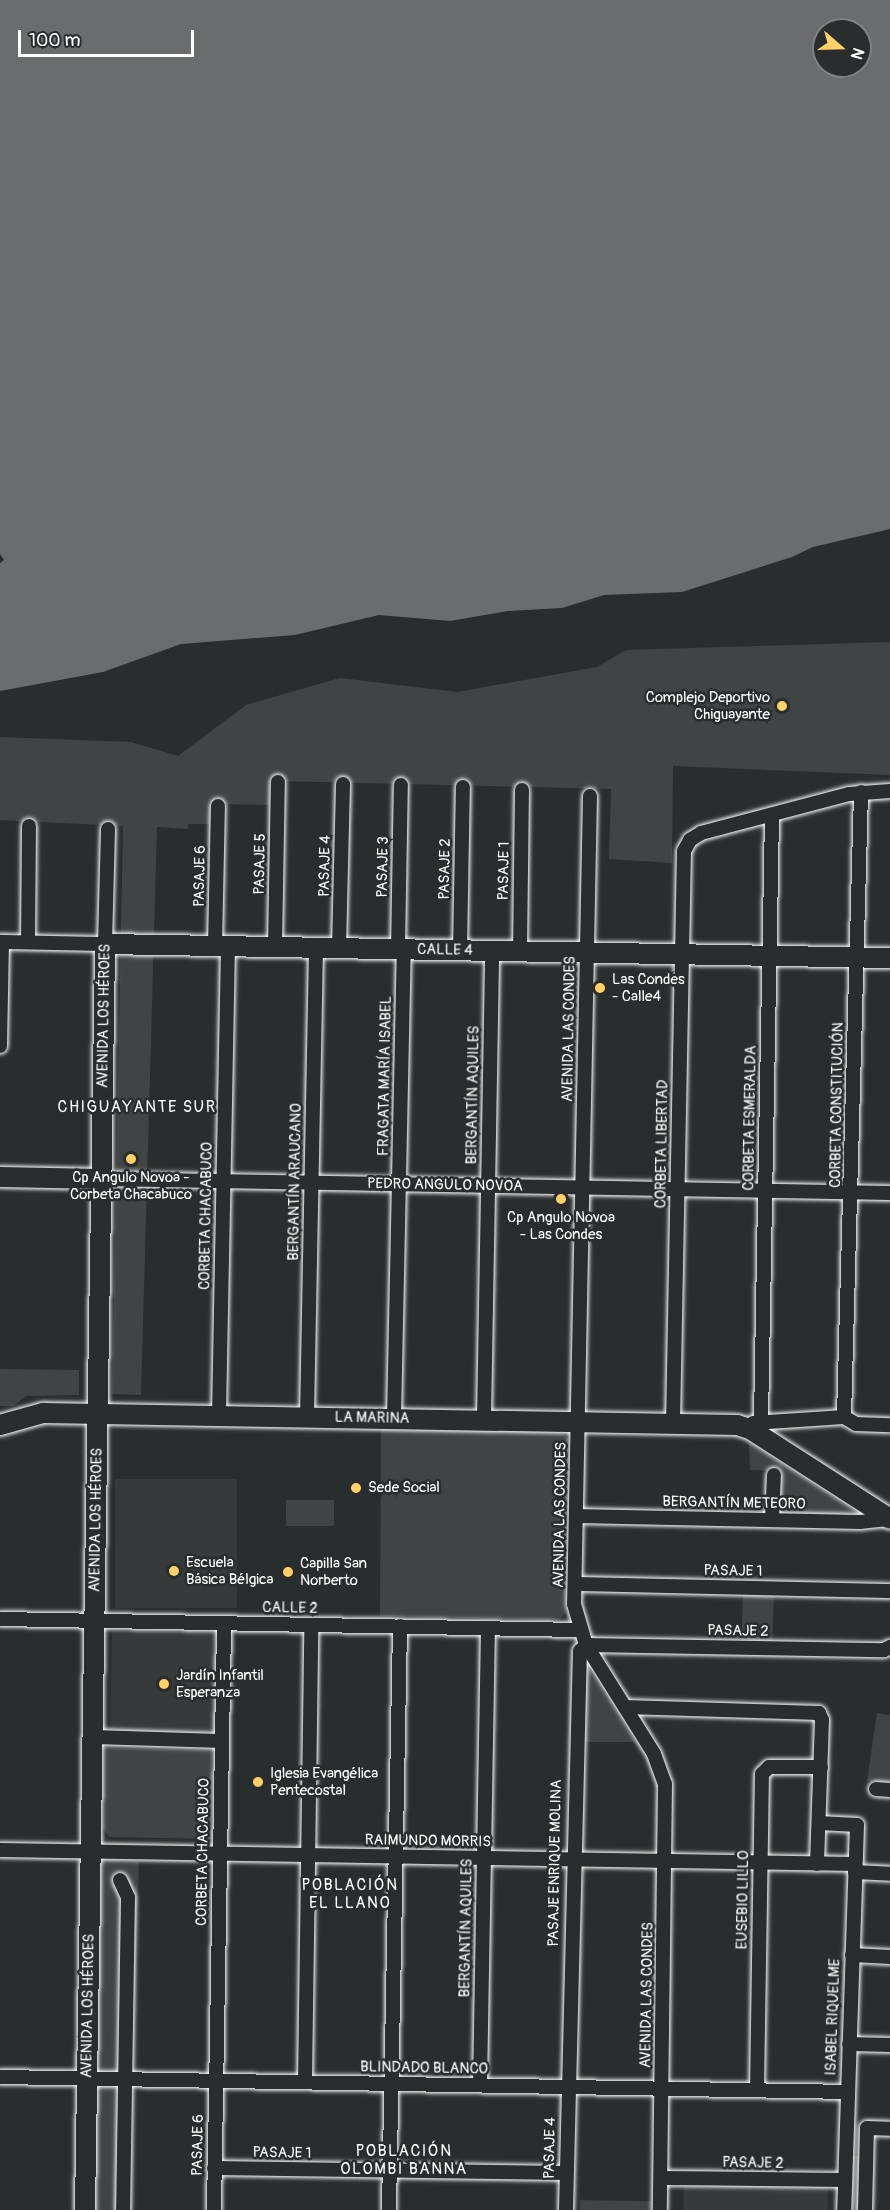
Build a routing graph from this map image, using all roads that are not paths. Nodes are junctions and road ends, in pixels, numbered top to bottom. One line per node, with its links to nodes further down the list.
1 (278, 782): 17 (street, PASAJE 5)
2 (343, 784): 19 (street, PASAJE 4)
3 (401, 785): 20 (street, PASAJE 3)
4 (463, 787): 21 (street, PASAJE 2)
5 (522, 790): 23 (street, PASAJE 1)
6 (890, 791): 7 (street, CORBETA LIBERTAD)
7 (861, 792): 10 (street, CORBETA LIBERTAD); 27 (street, CORBETA CONSTITUCIÓN)
8 (590, 796): 24 (street, AVENIDA LAS CONDES)
9 (218, 806): 16 (street, PASAJE 6)
10 (772, 815): 25 (street, CORBETA LIBERTAD); 26 (street, CORBETA ESMERALDA)
11 (29, 826): 14 (street)
12 (108, 829): 15 (street, AVENIDA LOS HÉROES)
13 (1, 942): 14 (street, CALLE 4); 29 (street)
14 (28, 942): 15 (street, CALLE 4)
15 (105, 944): 16 (street, CALLE 4); 31 (street, AVENIDA LOS HÉROES)
16 (222, 946): 17 (street, CALLE 4); 32 (street, CORBETA CHACABUCO)
17 (275, 947): 18 (street, CALLE 4)
18 (316, 948): 19 (street, CALLE 4); 33 (street, BERGANTÍN ARAUCANO)
19 (339, 948): 20 (street, CALLE 4)
20 (401, 949): 21 (street, CALLE 4); 34 (street, FRAGATA MARÍA ISABEL)
21 (460, 951): 22 (street, CALLE 4)
22 (492, 951): 23 (street, CALLE 4); 35 (street, BERGANTÍN AQUILES)
23 (520, 952): 24 (street, CALLE 4)
24 (587, 953): 25 (street, CALLE 4); 36 (street, AVENIDA LAS CONDES)
25 (682, 954): 26 (street, CALLE 4); 37 (street, CORBETA LIBERTAD)
26 (769, 956): 27 (street, CALLE 4); 38 (street, CORBETA ESMERALDA)
27 (857, 957): 28 (street, CALLE 4); 39 (street, CORBETA CONSTITUCIÓN)
28 (890, 957)
29 (0, 1046)
30 (0, 1177): 31 (street, PEDRO ANGULO NOVOA)
31 (101, 1179): 32 (street, PEDRO ANGULO NOVOA); 41 (street, AVENIDA LOS HÉROES)
32 (223, 1181): 33 (street, PEDRO ANGULO NOVOA); 42 (street, CORBETA CHACABUCO)
33 (312, 1183): 34 (street, PEDRO ANGULO NOVOA); 43 (street, BERGANTÍN ARAUCANO)
34 (399, 1185): 35 (street, PEDRO ANGULO NOVOA); 45 (street, FRAGATA MARÍA ISABEL)
35 (488, 1186): 36 (street, PEDRO ANGULO NOVOA); 46 (street, BERGANTÍN AQUILES)
36 (583, 1188): 37 (street, PEDRO ANGULO NOVOA); 47 (street, AVENIDA LAS CONDES)
37 (678, 1190): 38 (street, PEDRO ANGULO NOVOA); 48 (street, CORBETA LIBERTAD)
38 (765, 1191): 39 (street, PEDRO ANGULO NOVOA); 49 (street, CORBETA ESMERALDA)
39 (852, 1193): 40 (street, PEDRO ANGULO NOVOA); 44 (street, CORBETA CONSTITUCIÓN)
40 (890, 1193)
41 (98, 1413): 42 (street, LA MARINA); 50 (street, LA MARINA); 59 (street, AVENIDA LOS HÉROES)
42 (219, 1415): 43 (street, LA MARINA)
43 (307, 1417): 45 (street, LA MARINA)
44 (844, 1417): 49 (street, LA MARINA); 51 (street, LA MARINA)
45 (394, 1418): 46 (street, LA MARINA)
46 (484, 1420): 47 (street, LA MARINA)
47 (578, 1422): 48 (street, LA MARINA); 53 (street, AVENIDA LAS CONDES)
48 (673, 1423): 49 (street, LA MARINA)
49 (753, 1424): 54 (street, LA MARINA)
50 (0, 1425)
51 (890, 1425)
52 (774, 1475): 55 (street)
53 (576, 1516): 55 (street, BERGANTÍN METEORO); 56 (street, AVENIDA LAS CONDES)
54 (890, 1519): 55 (street, BERGANTÍN METEORO)
55 (772, 1520)
56 (575, 1584): 57 (street, PASAJE 1); 64 (street, AVENIDA LAS CONDES)
57 (890, 1591)
58 (0, 1619): 59 (street, CALLE 2)
59 (95, 1621): 60 (street, CALLE 2); 68 (street, AVENIDA LOS HÉROES)
60 (224, 1623): 61 (street, CALLE 2); 69 (street, CORBETA CHACABUCO)
61 (311, 1625): 62 (street, CALLE 2); 75 (street)
62 (400, 1626): 63 (street, CALLE 2); 76 (street)
63 (488, 1628): 64 (street, CALLE 2); 77 (street, BERGANTÍN AQUILES)
64 (580, 1630): 65 (street, AVENIDA LAS CONDES)
65 (586, 1645): 66 (street, PASAJE 2); 67 (street, AVENIDA LAS CONDES); 78 (street, PASAJE ENRIQUE MOLINA)
66 (889, 1648)
67 (625, 1707): 70 (street); 79 (street, AVENIDA LAS CONDES)
68 (93, 1737): 69 (street); 73 (street, AVENIDA LOS HÉROES)
69 (222, 1741): 74 (street, CORBETA CHACABUCO)
70 (821, 1767): 71 (street); 80 (street, EUSEBIO LILLO)
71 (819, 1823): 81 (street); 82 (street, ISABEL RIQUELME)
72 (0, 1850): 73 (street, RAIMUNDO MORRIS)
73 (91, 1851): 74 (street, RAIMUNDO MORRIS); 90 (street, AVENIDA LOS HÉROES)
74 (220, 1854): 75 (street, RAIMUNDO MORRIS); 92 (street, CORBETA CHACABUCO)
75 (308, 1856): 76 (street, RAIMUNDO MORRIS); 93 (street)
76 (396, 1857): 77 (street, RAIMUNDO MORRIS); 94 (street)
77 (484, 1859): 78 (street, RAIMUNDO MORRIS); 95 (street, BERGANTÍN AQUILES)
78 (572, 1860): 79 (street, RAIMUNDO MORRIS); 96 (street, PASAJE ENRIQUE MOLINA)
79 (665, 1862): 80 (street, RAIMUNDO MORRIS); 97 (street, AVENIDA LAS CONDES)
80 (760, 1863): 81 (street, RAIMUNDO MORRIS); 98 (street, EUSEBIO LILLO)
81 (817, 1864): 82 (street, RAIMUNDO MORRIS)
82 (855, 1868): 83 (street, RAIMUNDO MORRIS); 85 (street, ISABEL RIQUELME)
83 (890, 1874)
84 (120, 1880): 91 (street)
85 (852, 1955): 86 (street); 87 (street, ISABEL RIQUELME)
86 (890, 1957)
87 (849, 2044): 88 (street); 99 (street, ISABEL RIQUELME)
88 (890, 2045)
89 (0, 2077): 90 (street, BLINDADO BLANCO)
90 (87, 2078): 91 (street, BLINDADO BLANCO); 106 (street, AVENIDA LOS HÉROES)
91 (127, 2079): 92 (street, BLINDADO BLANCO); 107 (street)
92 (216, 2080): 93 (street, BLINDADO BLANCO); 101 (street, PASAJE 6)
93 (305, 2082): 94 (street, BLINDADO BLANCO)
94 (392, 2084): 95 (street, BLINDADO BLANCO); 102 (street)
95 (480, 2085): 96 (street, BLINDADO BLANCO)
96 (567, 2086): 97 (street, BLINDADO BLANCO); 103 (street, PASAJE 4)
97 (662, 2088): 98 (street, BLINDADO BLANCO); 104 (street, AVENIDA LAS CONDES)
98 (757, 2090): 99 (street, BLINDADO BLANCO)
99 (847, 2092): 105 (street, ISABEL RIQUELME)
100 (890, 2129): 113 (street)
101 (214, 2168): 102 (street, PASAJE 1); 108 (street, PASAJE 6)
102 (390, 2171): 103 (street, PASAJE 1); 109 (street)
103 (566, 2173): 110 (street, PASAJE 4)
104 (661, 2178): 105 (street, PASAJE 2); 111 (street, AVENIDA LAS CONDES)
105 (845, 2181): 112 (street, ISABEL RIQUELME)
106 (85, 2210)
107 (123, 2210)
108 (214, 2210)
109 (389, 2210)
110 (566, 2210)
111 (660, 2210)
112 (844, 2210)
113 (865, 2210)

